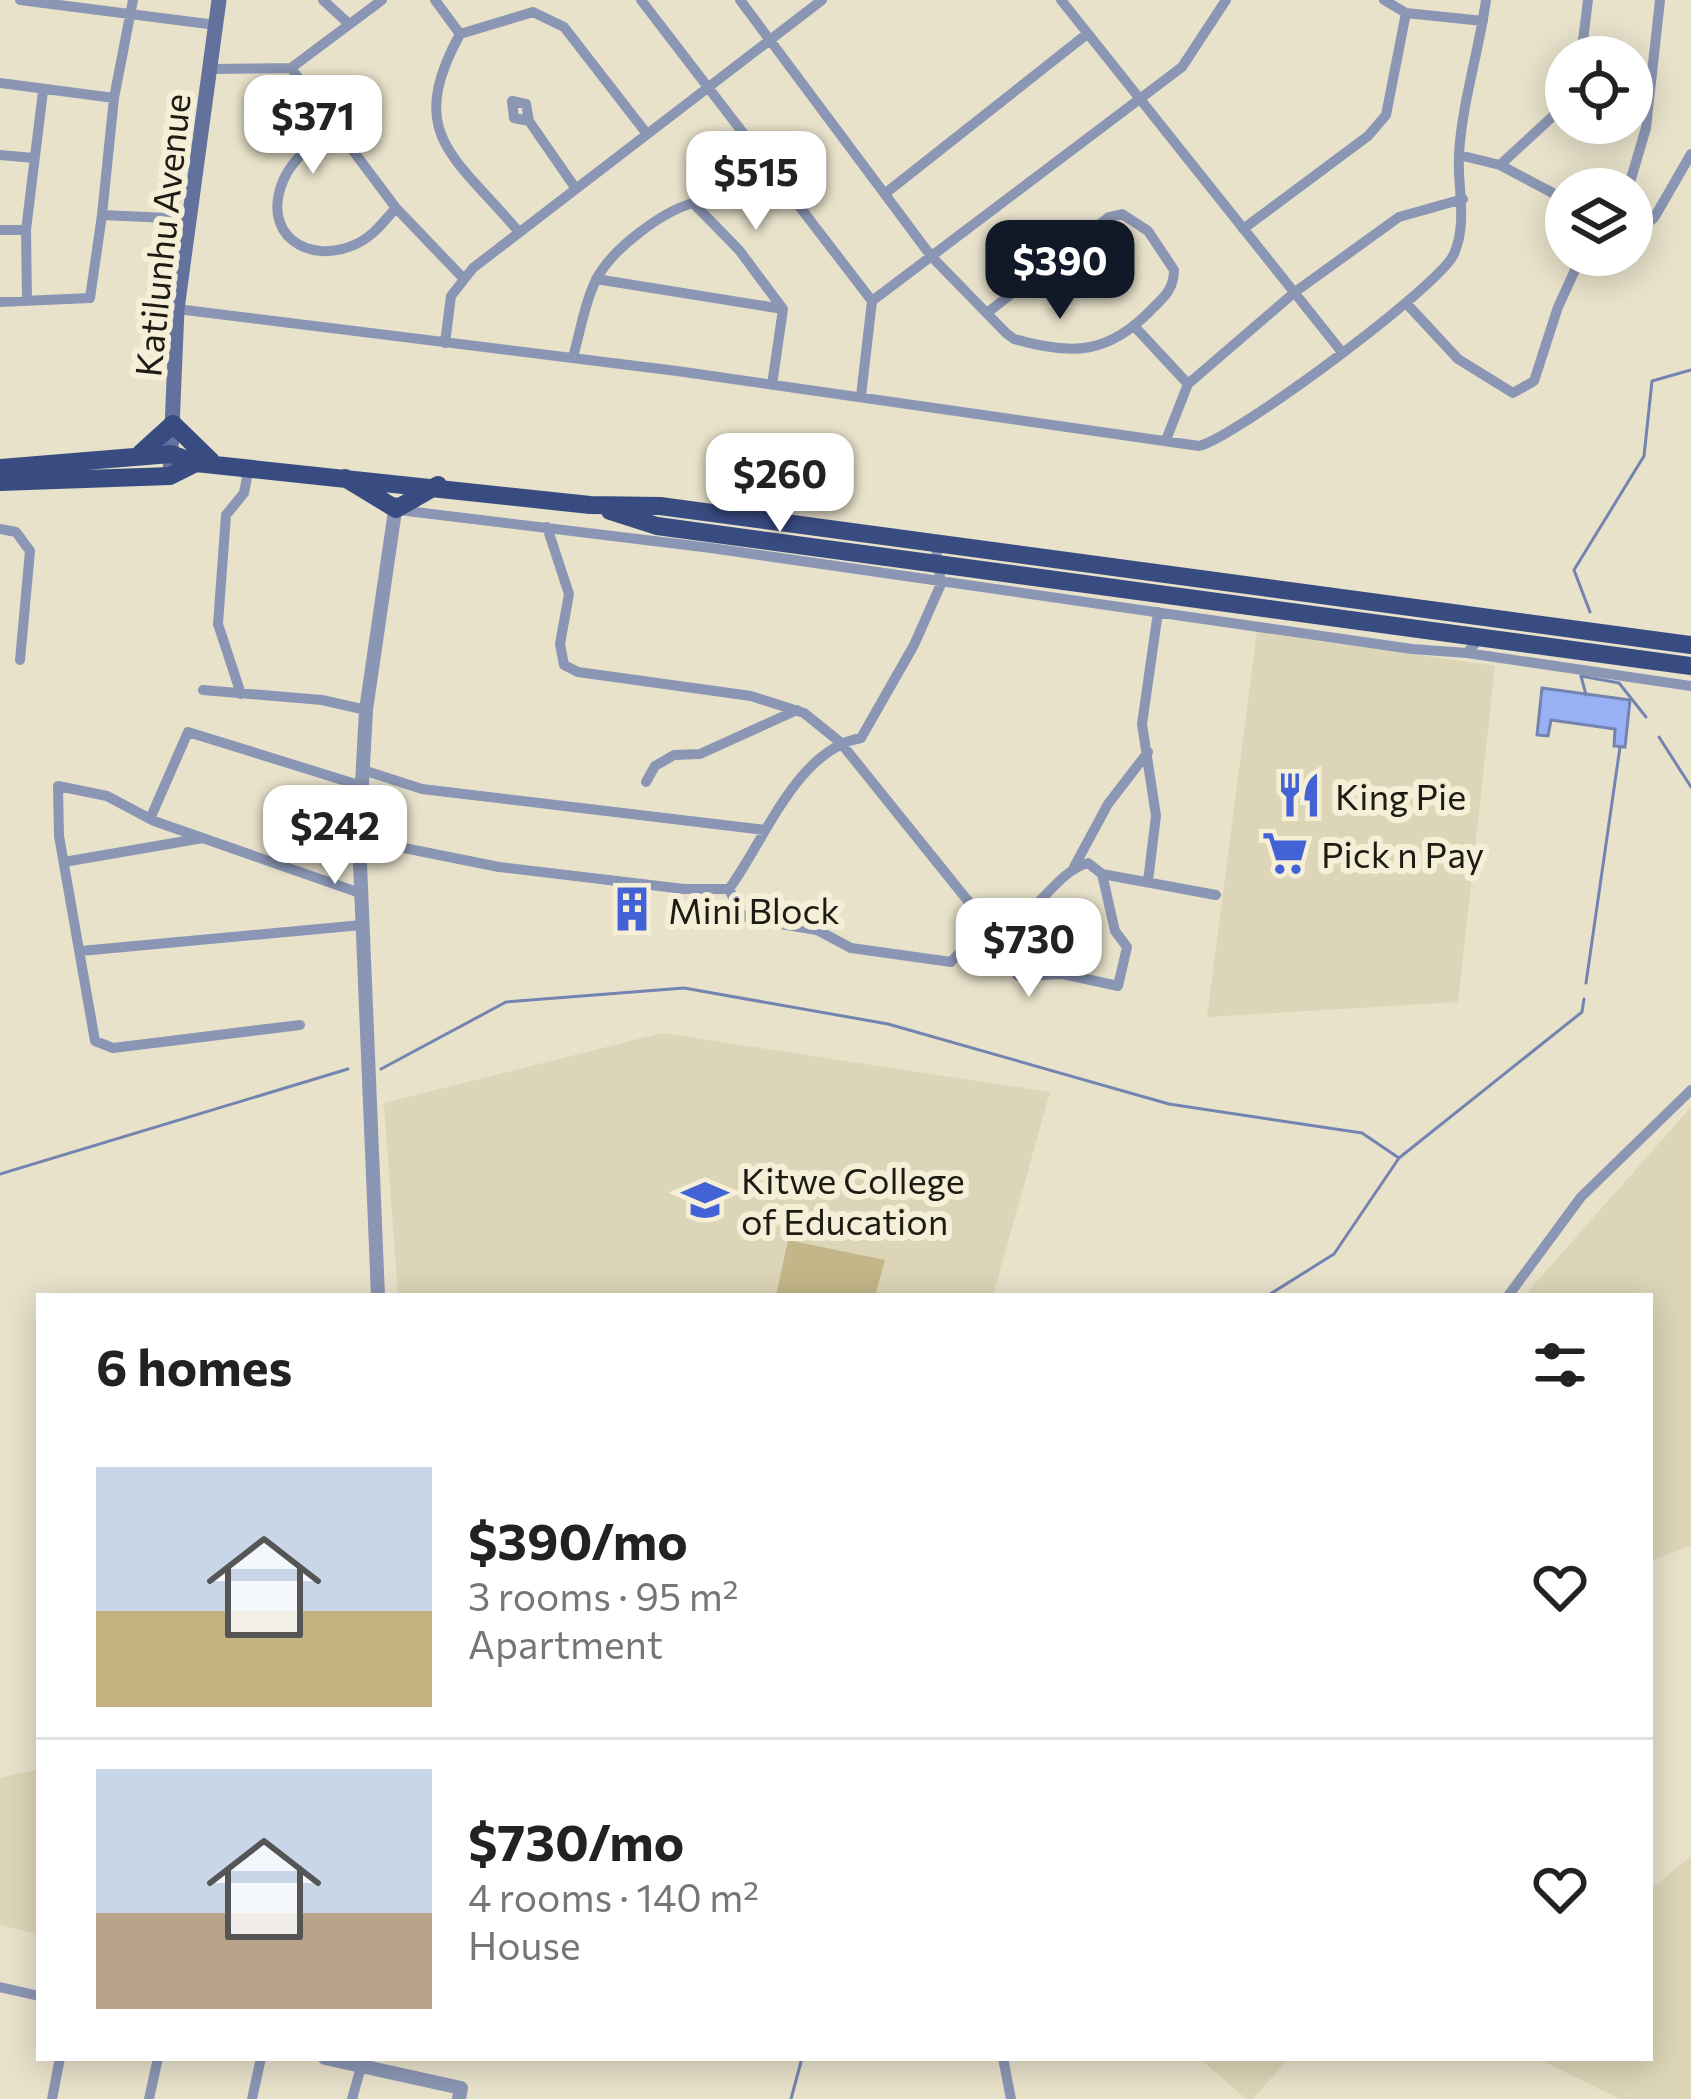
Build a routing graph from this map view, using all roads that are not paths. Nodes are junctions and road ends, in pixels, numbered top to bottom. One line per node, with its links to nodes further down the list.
1 (20, 0): 15 (street)
2 (219, 0): 18 (main road, Katilunhu Avenue)
3 (323, 0): 19 (street)
4 (382, 0): 19 (street)
5 (435, 0): 20 (street)
6 (641, 0): 27 (street)
7 (740, 0): 23 (street)
8 (822, 0): 23 (street)
9 (1061, 0): 21 (street)
10 (1226, 0): 29 (street)
11 (1384, 0): 16 (street)
12 (1486, 0): 17 (street)
13 (1588, 0): 22 (street)
14 (1660, 0): 40 (street)
15 (132, 7): 18 (street); 30 (street)
16 (1406, 13): 17 (street); 49 (street)
17 (1483, 21): 37 (street)
18 (216, 25): 25 (main road, Katilunhu Avenue)
19 (349, 25): 24 (street)
20 (460, 34): 34 (street); 52 (street)
21 (1088, 34): 29 (street); 43 (street)
22 (1584, 36)
23 (770, 39): 27 (street); 43 (street)
24 (291, 68): 25 (street); 33 (street)
25 (209, 69): 47 (main road, Katilunhu Avenue)
26 (0, 83): 28 (street)
27 (708, 88): 34 (street); 59 (street)
28 (43, 92): 30 (street); 38 (street)
29 (1144, 97): 49 (street); 53 (street)
30 (114, 98): 46 (street)
31 (529, 121): 41 (street)
32 (1545, 123): 39 (street)
33 (332, 126): 45 (street); 45 (street)
34 (647, 134): 41 (street)
35 (1691, 154): 48 (street)
36 (0, 155): 38 (street)
37 (1459, 155): 39 (street); 44 (street)
38 (34, 158): 51 (street)
39 (1500, 165): 42 (street)
40 (1634, 168)
41 (575, 189): 52 (street)
42 (1545, 189)
43 (887, 192): 53 (street)
44 (1463, 199): 57 (street); 61 (street)
45 (396, 208): 55 (street)
46 (102, 214): 47 (street); 58 (street)
47 (190, 219): 62 (main road, Katilunhu Avenue)
48 (1653, 219)
49 (1244, 229): 57 (street)
50 (0, 230): 51 (street)
51 (26, 230): 58 (street)
52 (518, 231): 55 (street)
53 (931, 256): 59 (street); 64 (street)
54 (1572, 276): 61 (street)
55 (463, 278): 66 (street)
56 (596, 279): 63 (street); 63 (street); 68 (street)
57 (1295, 292): 67 (street); 69 (street)
58 (27, 298): 60 (street)
59 (872, 301): 71 (street)
60 (0, 302)
61 (1406, 303): 67 (street)
62 (177, 309): 66 (street); 72 (main road, Katilunhu Avenue)
63 (783, 309): 70 (street)
64 (987, 313): 65 (street); 65 (street)
65 (1135, 327): 69 (street)
66 (445, 343): 68 (street)
67 (1342, 351): 73 (street)
68 (573, 357): 70 (street)
69 (1188, 384): 73 (street)
70 (772, 385): 71 (street)
71 (861, 396): 73 (street)
72 (173, 424): 74 (main road, Katilunhu Avenue); 75 (highway); 76 (highway)
73 (1166, 440)
74 (171, 454): 75 (highway); 76 (highway); 80 (main road, Katilunhu Avenue)
75 (137, 455): 78 (highway)
76 (205, 463): 77 (highway); 80 (highway)
77 (248, 467): 79 (highway); 98 (street)
78 (0, 468)
79 (341, 475): 81 (highway); 85 (highway)
80 (170, 476): 82 (highway)
81 (398, 481): 83 (highway); 85 (street)
82 (0, 482)
83 (437, 485): 84 (highway); 85 (highway)
84 (590, 506): 88 (highway); 89 (highway)
85 (396, 509): 86 (street); 99 (street)
86 (547, 527): 90 (street); 100 (street)
87 (0, 529): 94 (street)
88 (935, 542): 89 (street); 92 (highway)
89 (939, 563): 90 (street); 93 (highway)
90 (941, 584): 91 (street); 101 (street)
91 (1158, 612): 93 (street); 102 (street)
92 (1691, 645)
93 (1473, 646): 95 (highway); 96 (street)
94 (20, 660)
95 (1691, 667)
96 (1691, 686)
97 (202, 690): 98 (street)
98 (241, 694): 99 (street)
99 (366, 710): 103 (street)
100 (797, 710): 101 (street); 104 (street)
101 (839, 742): 107 (street); 118 (street)
102 (1148, 752): 111 (street); 113 (street)
103 (363, 770): 105 (street); 107 (street)
104 (646, 782)
105 (362, 787): 106 (street); 109 (street)
106 (149, 819): 108 (street); 110 (street)
107 (765, 830): 114 (street)
108 (204, 838): 110 (street); 115 (street)
109 (359, 839): 114 (street); 115 (street)
110 (64, 862): 119 (street)
111 (1074, 866): 112 (street); 118 (street)
112 (1102, 874): 113 (street); 118 (street)
113 (1148, 881): 116 (street)
114 (729, 890): 118 (street)
115 (359, 892): 117 (street)
116 (1216, 895)
117 (362, 925): 119 (street); 122 (street)
118 (991, 926)
119 (81, 951): 120 (street)
120 (300, 1025)
121 (1691, 1090): 123 (street)
122 (378, 1293)
123 (1510, 1293)
124 (0, 1987): 125 (street)
125 (36, 1995)
126 (59, 2061): 132 (street)
127 (157, 2061): 133 (street)
128 (260, 2061): 134 (street)
129 (337, 2061): 131 (street)
130 (1004, 2061): 137 (street)
131 (361, 2067): 135 (street); 136 (street)
132 (52, 2099)
133 (149, 2099)
134 (252, 2099)
135 (352, 2099)
136 (459, 2099)
137 (1011, 2099)

